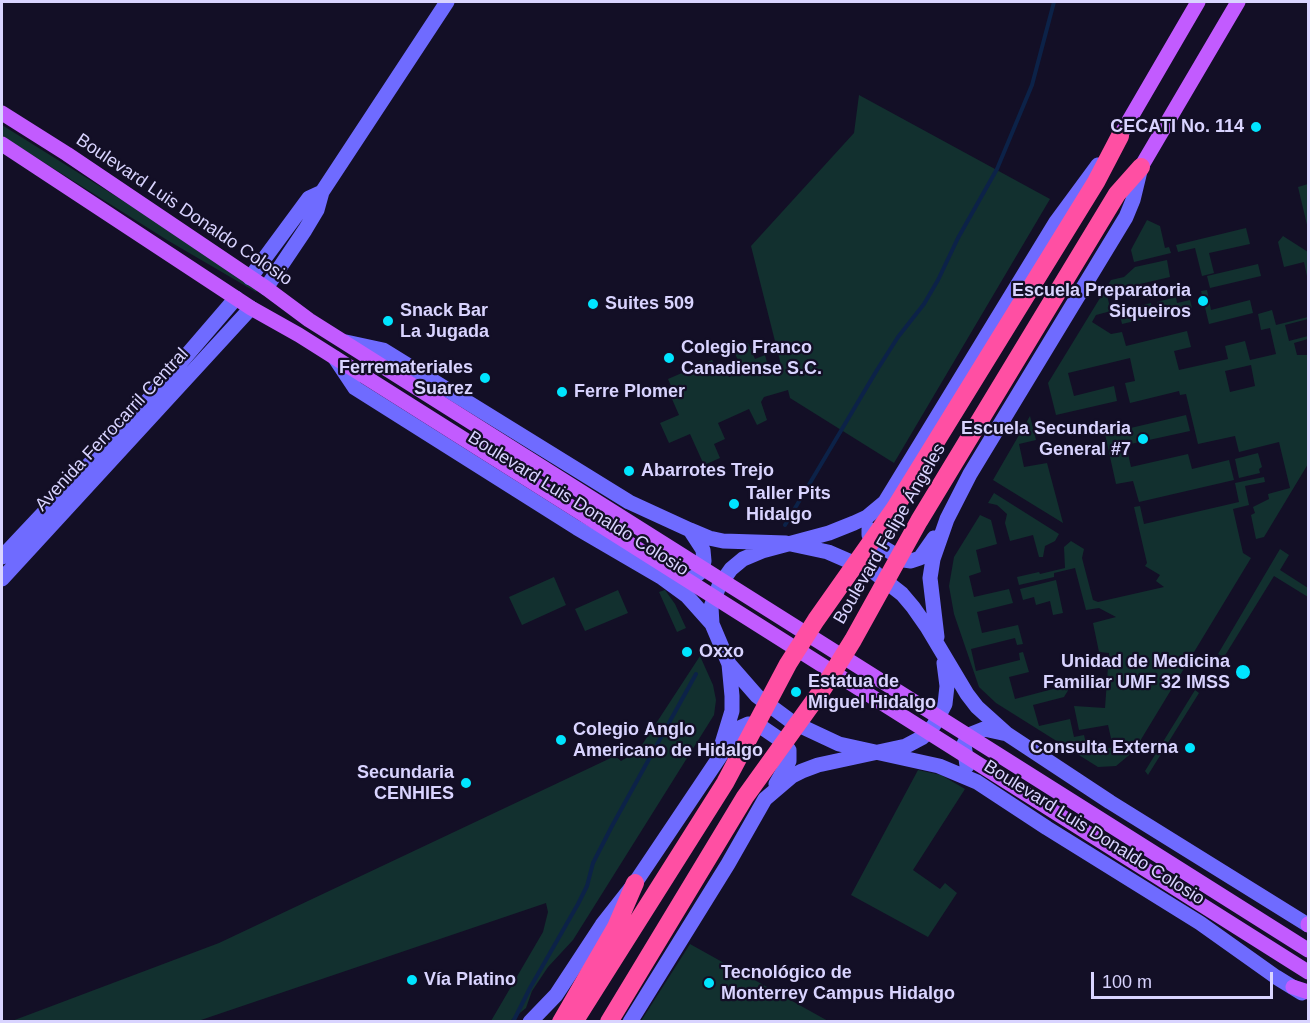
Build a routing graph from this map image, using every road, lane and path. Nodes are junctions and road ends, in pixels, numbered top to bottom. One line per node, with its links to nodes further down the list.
1 (447, 2): 8 (main road)
2 (1198, 2): 5 (main road, Boulevard Felipe Ángeles)
3 (1238, 2): 7 (main road, Boulevard Felipe Ángeles)
4 (2, 113): 9 (main road, Boulevard Luis Donaldo Colosio)
5 (1120, 136): 15 (main road); 37 (highway, Boulevard Felipe Ángeles)
6 (2, 144): 11 (main road, Boulevard Luis Donaldo Colosio)
7 (1141, 166): 16 (main road); 38 (highway, Boulevard Felipe Ángeles)
8 (322, 192): 9 (main road); 10 (main road)
9 (250, 278): 10 (main road, Boulevard Luis Donaldo Colosio)
10 (266, 288): 13 (main road, Boulevard Luis Donaldo Colosio)
11 (236, 298): 12 (main road, Boulevard Luis Donaldo Colosio); 19 (main road, Avenida Ferrocarril Central)
12 (251, 308): 14 (main road, Boulevard Luis Donaldo Colosio); 21 (main road, Avenida Ferrocarril Central)
13 (344, 342): 17 (main road, Boulevard Luis Donaldo Colosio); 32 (main road, Boulevard Luis Donaldo Colosio)
14 (335, 358): 20 (main road, Boulevard Luis Donaldo Colosio); 33 (main road, Boulevard Luis Donaldo Colosio)
15 (885, 502): 16 (main road); 18 (main road)
16 (947, 519): 23 (main road)
17 (690, 530): 18 (main road, Boulevard Luis Donaldo Colosio); 20 (main road)
18 (786, 543): 22 (main road); 23 (main road, Boulevard Luis Donaldo Colosio)
19 (2, 557)
20 (661, 577): 22 (main road, Boulevard Luis Donaldo Colosio)
21 (2, 579)
22 (711, 624): 24 (main road, Boulevard Luis Donaldo Colosio)
23 (940, 647): 25 (main road, Boulevard Luis Donaldo Colosio); 26 (main road)
24 (729, 664): 26 (main road, Boulevard Luis Donaldo Colosio); 27 (main road)
25 (1007, 734): 28 (main road); 31 (main road, Boulevard Luis Donaldo Colosio)
26 (877, 754): 28 (main road, Boulevard Luis Donaldo Colosio); 29 (main road)
27 (716, 761): 29 (main road); 30 (main road)
28 (977, 782): 34 (main road, Boulevard Luis Donaldo Colosio)
29 (765, 799): 39 (main road)
30 (635, 883): 35 (main road); 36 (highway)
31 (1308, 925)
32 (1306, 949)
33 (1308, 972)
34 (1308, 994)
35 (530, 1022)
36 (561, 1022)
37 (574, 1022)
38 (609, 1022)
39 (630, 1022)

